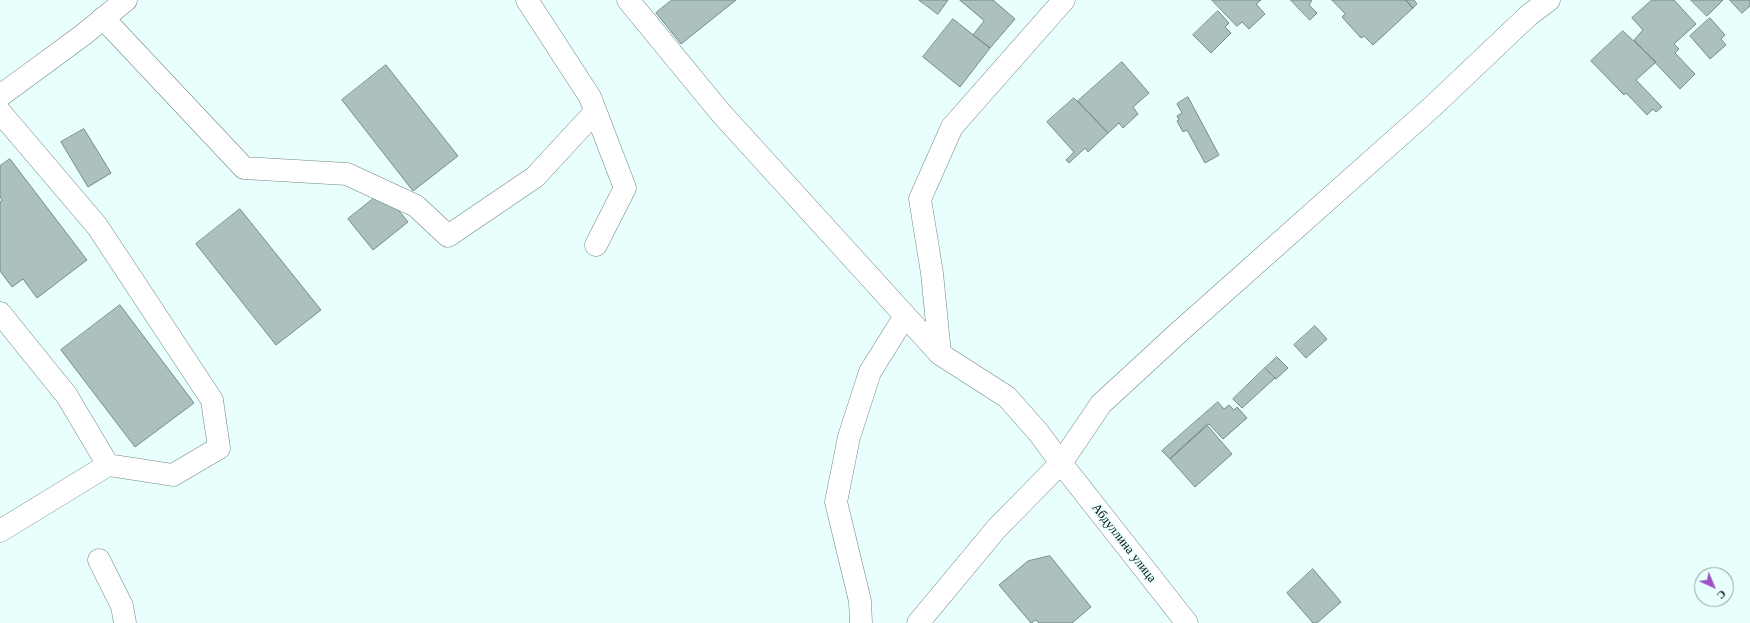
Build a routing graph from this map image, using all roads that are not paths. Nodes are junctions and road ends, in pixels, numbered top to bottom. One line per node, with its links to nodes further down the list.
1 (126, 0): 7 (street)
2 (527, 0): 10 (street)
3 (628, 0): 13 (street, Абдуллина улица)
4 (1064, 0): 14 (street)
5 (1549, 0): 6 (street)
6 (1529, 8): 15 (street)
7 (103, 18): 8 (street); 10 (street)
8 (0, 96)
9 (0, 112): 16 (street)
10 (596, 112): 11 (street)
11 (596, 245)
12 (0, 313): 16 (street)
13 (905, 316): 14 (street, Абдуллина улица); 20 (street)
14 (940, 354): 15 (street, Абдуллина улица)
15 (1061, 464): 21 (street); 22 (street, Абдуллина улица)
16 (108, 465): 17 (street)
17 (0, 531)
18 (99, 560): 19 (street)
19 (125, 623)
20 (861, 623)
21 (918, 623)
22 (1188, 623)

